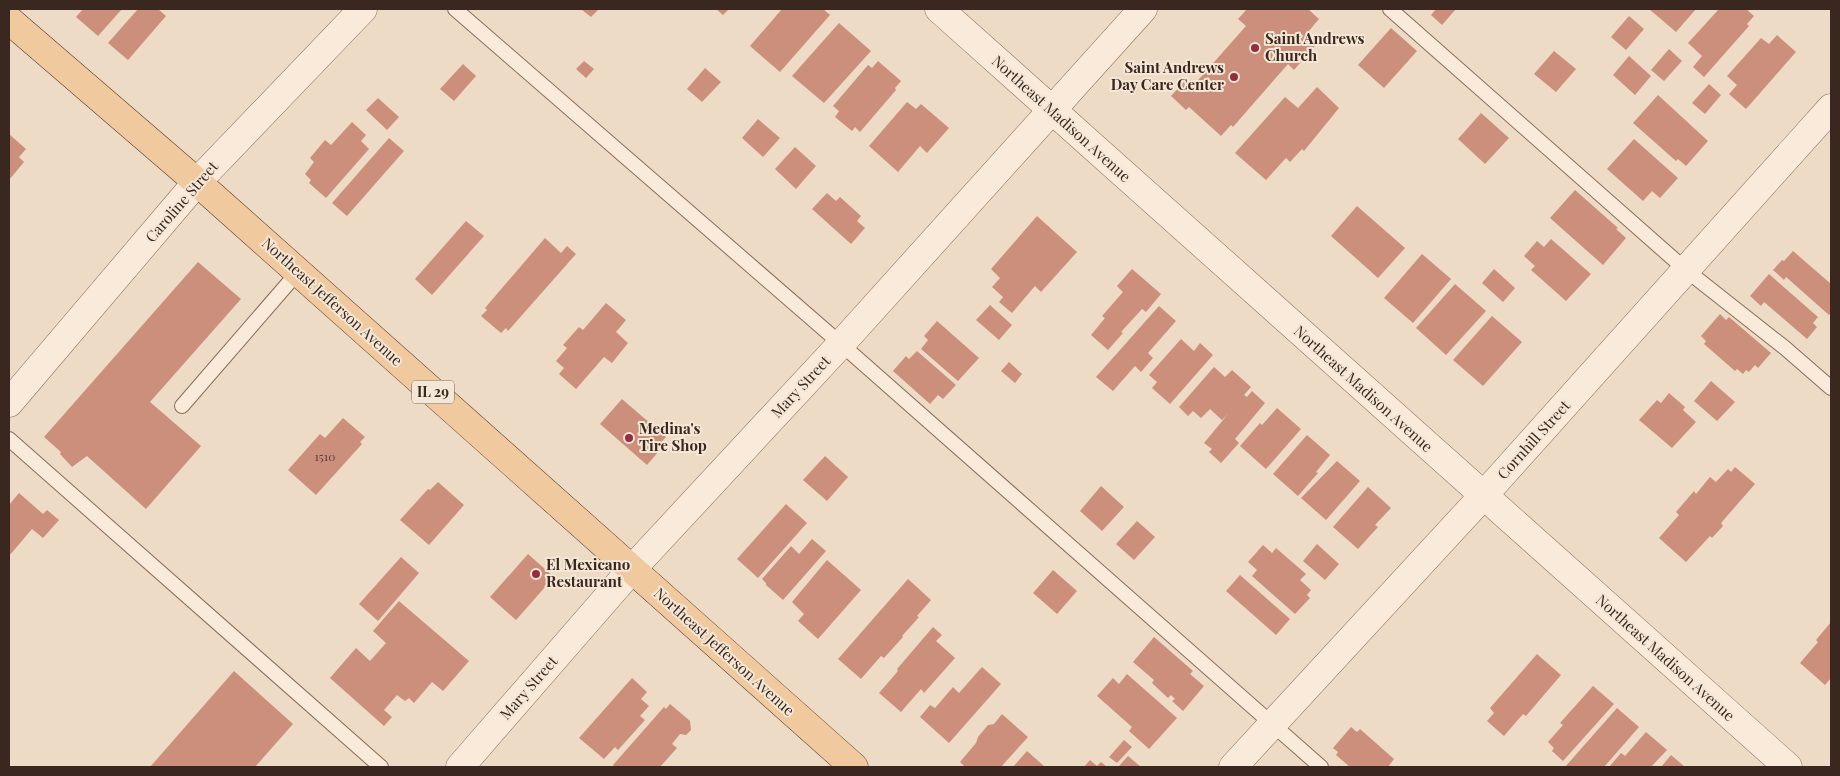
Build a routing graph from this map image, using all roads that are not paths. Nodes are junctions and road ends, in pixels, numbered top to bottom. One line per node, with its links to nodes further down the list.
1 (363, 9): 9 (street, Caroline Street)
2 (455, 9): 12 (lane)
3 (939, 9): 8 (street, Northeast Madison Avenue)
4 (1143, 9): 8 (street, Mary Street)
5 (1390, 9): 10 (lane)
6 (9, 20): 9 (main road, Northeast Jefferson Avenue / IL 29)
7 (1831, 108): 10 (street, Cornhill Street)
8 (1051, 110): 12 (street, Mary Street); 17 (street, Northeast Madison Avenue)
9 (198, 182): 11 (main road, Northeast Jefferson Avenue / IL 29); 14 (street, Caroline Street)
10 (1686, 270): 13 (lane); 17 (street, Cornhill Street)
11 (298, 272): 15 (lane); 18 (main road, Northeast Jefferson Avenue / IL 29)
12 (841, 344): 18 (street, Mary Street); 19 (lane)
13 (1831, 388)
14 (9, 402)
15 (182, 406)
16 (9, 439): 20 (lane)
17 (1483, 496): 19 (street, Cornhill Street); 25 (street, Northeast Madison Avenue)
18 (632, 569): 21 (street, Mary Street); 22 (main road, Northeast Jefferson Avenue / IL 29)
19 (1272, 725): 23 (street, Cornhill Street); 24 (lane)
20 (381, 767)
21 (460, 767)
22 (854, 767)
23 (1233, 767)
24 (1321, 767)
25 (1788, 767)

